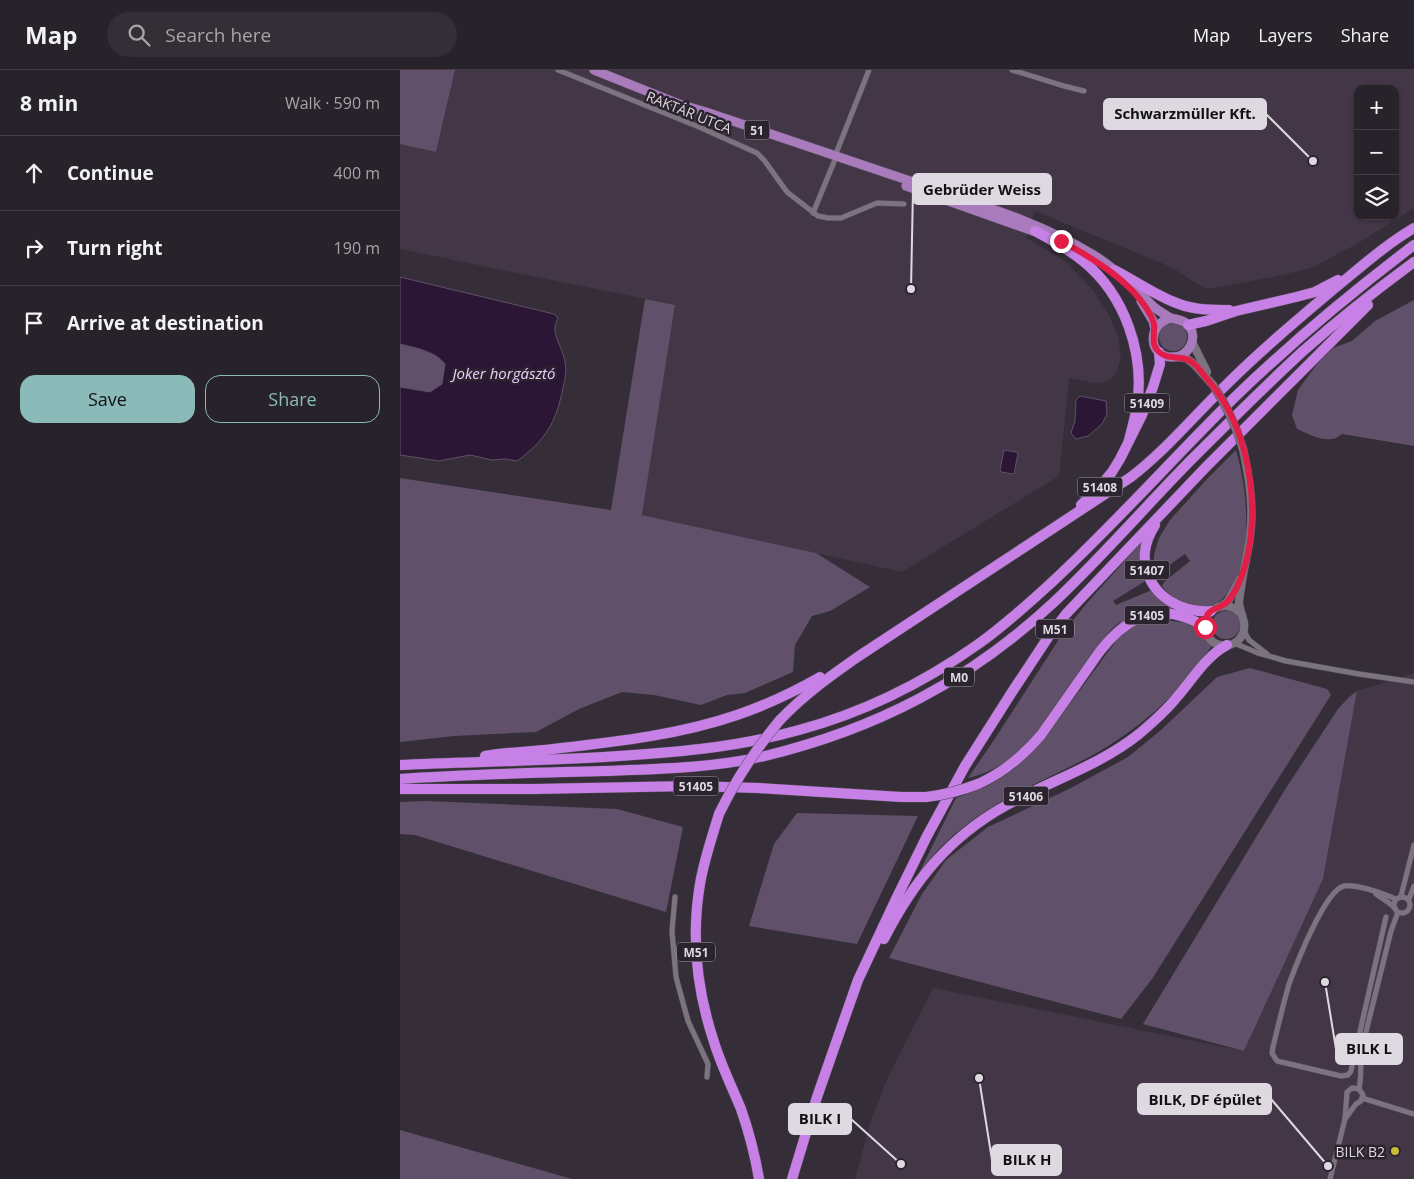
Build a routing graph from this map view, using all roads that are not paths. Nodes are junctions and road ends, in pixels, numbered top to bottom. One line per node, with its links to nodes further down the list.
1 (558, 70): 8 (street, RAKTÁR UTCA)
2 (594, 70): 6 (main road, 51)
3 (869, 70): 6 (street)
4 (1012, 70): 5 (street)
5 (1084, 91)
6 (834, 159): 8 (street); 10 (main road, 51); 14 (main road, 51)
7 (904, 204): 8 (street, RAKTÁR UTCA)
8 (813, 213)
9 (1414, 228): 13 (highway)
10 (1035, 231): 19 (main road, 51); 24 (highway, 51408)
11 (1414, 245): 37 (highway, M0)
12 (1414, 262): 15 (highway, M0)
13 (1358, 268): 16 (highway); 26 (highway)
14 (1114, 270): 16 (highway); 17 (main road, 51)
15 (1382, 286): 25 (highway); 39 (highway, M0)
16 (1236, 310): 18 (highway)
17 (1171, 318): 18 (main road, 51); 19 (main road)
18 (1188, 325): 20 (main road)
19 (1155, 329): 21 (main road, 51)
20 (1192, 342): 22 (main road); 23 (street)
21 (1159, 352): 22 (main road); 24 (highway, 51409)
22 (1175, 357): 23 (street)
23 (1213, 385): 27 (street, bridge)
24 (1129, 440): 26 (highway, 51408)
25 (1166, 508): 29 (highway, 51407); 49 (highway, M51)
26 (1058, 526): 34 (highway)
27 (1243, 576): 28 (street); 30 (street)
28 (1222, 606): 29 (street); 30 (street)
29 (1211, 610): 31 (street)
30 (1242, 615): 32 (street)
31 (1205, 627): 33 (street); 40 (highway, 51405, bridge)
32 (1244, 631): 33 (street, 51406); 35 (street)
33 (1230, 644): 35 (street); 49 (highway, 51406)
34 (859, 656): 37 (highway); 57 (highway, M51, bridge)
35 (1272, 657): 36 (street)
36 (1414, 683)
37 (449, 763): 38 (highway, M0)
38 (400, 765)
39 (400, 778)
40 (400, 788)
41 (1414, 845): 45 (street)
42 (1414, 886): 46 (street)
43 (1367, 890): 45 (street); 47 (street); 48 (street)
44 (675, 898): 50 (street)
45 (1398, 898): 46 (street); 47 (street)
46 (1409, 899): 47 (street)
47 (1396, 910): 51 (street)
48 (1386, 917)
49 (858, 980): 58 (highway, M51)
50 (707, 1077)
51 (1359, 1089): 52 (street); 53 (street)
52 (1362, 1098): 54 (street); 55 (street)
53 (1347, 1099): 54 (street); 56 (street)
54 (1356, 1104): 56 (street)
55 (1414, 1114)
56 (1344, 1119): 59 (street)
57 (759, 1179)
58 (792, 1179)
59 (1330, 1179)

